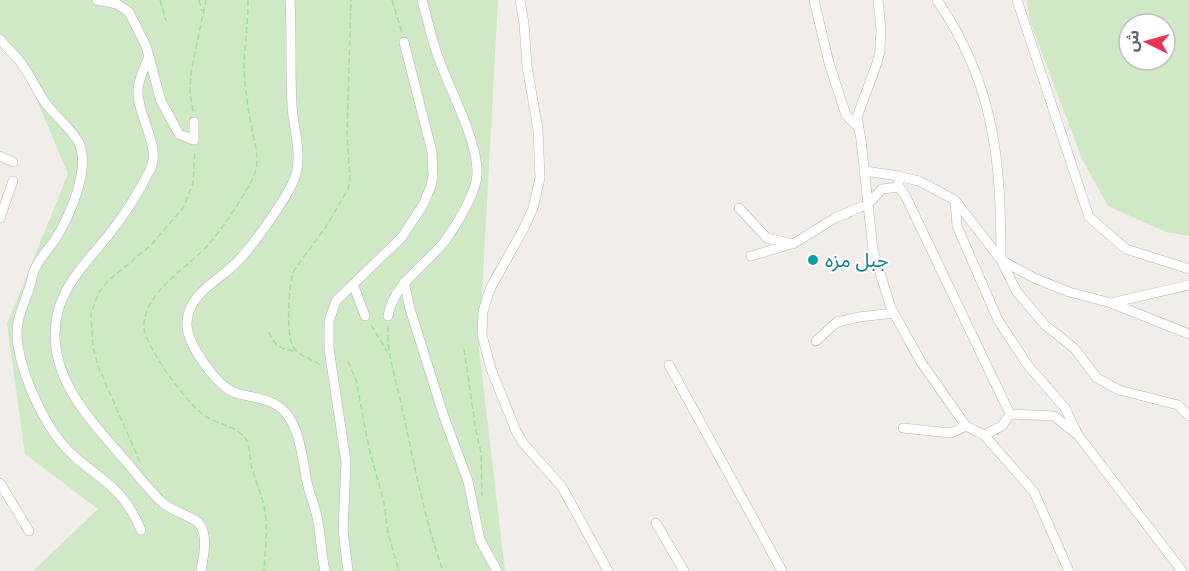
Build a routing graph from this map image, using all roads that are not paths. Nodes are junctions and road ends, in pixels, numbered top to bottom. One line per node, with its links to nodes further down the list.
1 (97, 0): 11 (street)
2 (290, 0): 47 (street)
3 (422, 0): 26 (street)
4 (520, 0): 50 (street)
5 (814, 0): 13 (street)
6 (878, 0): 13 (street)
7 (937, 0): 24 (street)
8 (1017, 0): 25 (street)
9 (0, 39): 44 (street)
10 (404, 42): 27 (street)
11 (148, 59): 12 (street); 46 (street)
12 (194, 122)
13 (859, 128): 14 (street)
14 (865, 171): 15 (street); 19 (street)
15 (898, 176): 17 (street); 18 (street)
16 (14, 181): 21 (street)
17 (899, 187): 19 (street); 36 (street)
18 (955, 200): 24 (street); 41 (street)
19 (868, 204): 22 (street); 30 (street)
20 (739, 208): 22 (street)
21 (0, 218)
22 (793, 244): 23 (street)
23 (751, 256)
24 (1001, 260): 29 (street); 37 (street)
25 (1189, 269)
26 (404, 282): 32 (street); 49 (street)
27 (353, 284): 31 (street); 48 (street)
28 (1189, 285): 29 (street)
29 (1111, 303): 33 (street)
30 (894, 313): 34 (street); 38 (street)
31 (365, 316)
32 (388, 316)
33 (1189, 334)
34 (816, 341)
35 (669, 365): 52 (street)
36 (1010, 414): 40 (street); 41 (street)
37 (1189, 416)
38 (966, 426): 39 (street); 40 (street)
39 (903, 428)
40 (984, 435): 53 (street)
41 (1078, 435): 54 (street)
42 (0, 483): 45 (street)
43 (656, 524): 51 (street)
44 (141, 530)
45 (29, 531)
46 (201, 571)
47 (325, 571)
48 (348, 571)
49 (497, 571)
50 (608, 571)
51 (684, 571)
52 (782, 571)
53 (1069, 571)
54 (1182, 571)

